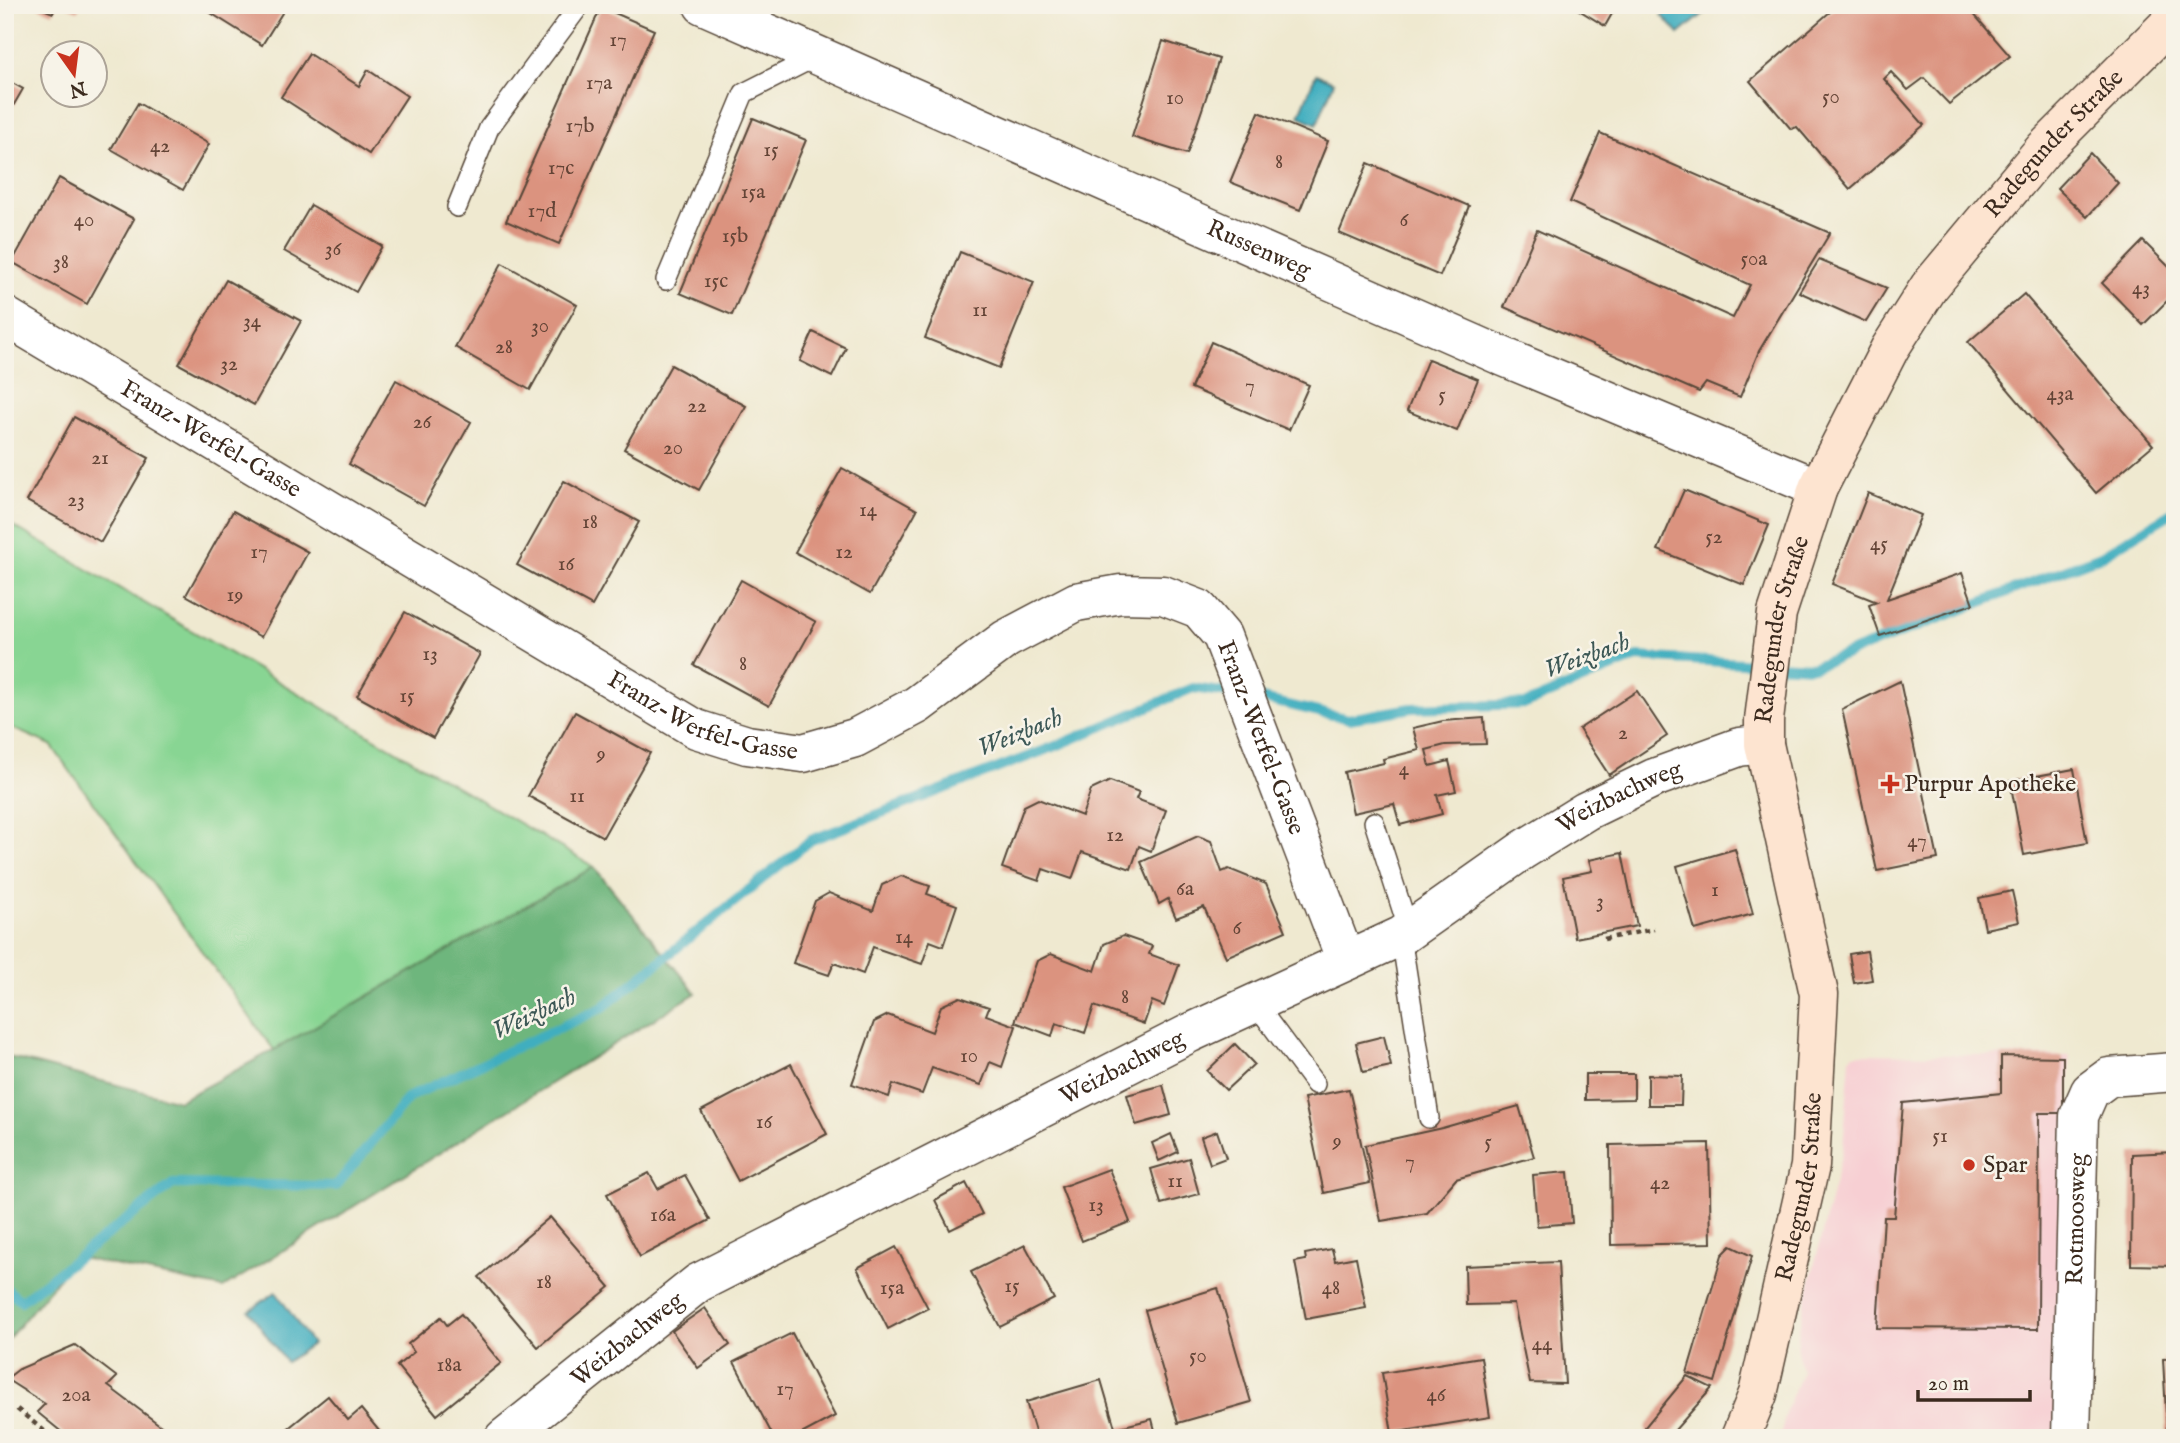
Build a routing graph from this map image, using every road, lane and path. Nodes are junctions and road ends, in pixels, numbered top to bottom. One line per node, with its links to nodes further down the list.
1 (580, 5): 5 (lane)
2 (703, 5): 4 (street, Russenweg)
3 (2175, 18): 8 (main road, Radegunder Straße)
4 (818, 56): 6 (lane); 8 (street, Russenweg)
5 (457, 207)
6 (666, 280)
7 (5, 316): 14 (street, Franz-Werfel-Gasse)
8 (1818, 488): 9 (main road, Radegunder Straße)
9 (1764, 744): 12 (street, Weizbachweg); 22 (main road, Radegunder Straße)
10 (1374, 822): 12 (lane)
11 (1654, 929): 13 (path)
12 (1405, 934): 14 (street, Weizbachweg); 18 (lane)
13 (1604, 939)
14 (1346, 961): 15 (street, Weizbachweg)
15 (1255, 1003): 17 (lane); 21 (street, Weizbachweg)
16 (2175, 1072): 23 (street, Rotmoosweg)
17 (1315, 1084)
18 (1429, 1118)
19 (17, 1409): 20 (path)
20 (53, 1438)
21 (504, 1438)
22 (1740, 1438)
23 (2071, 1438)

